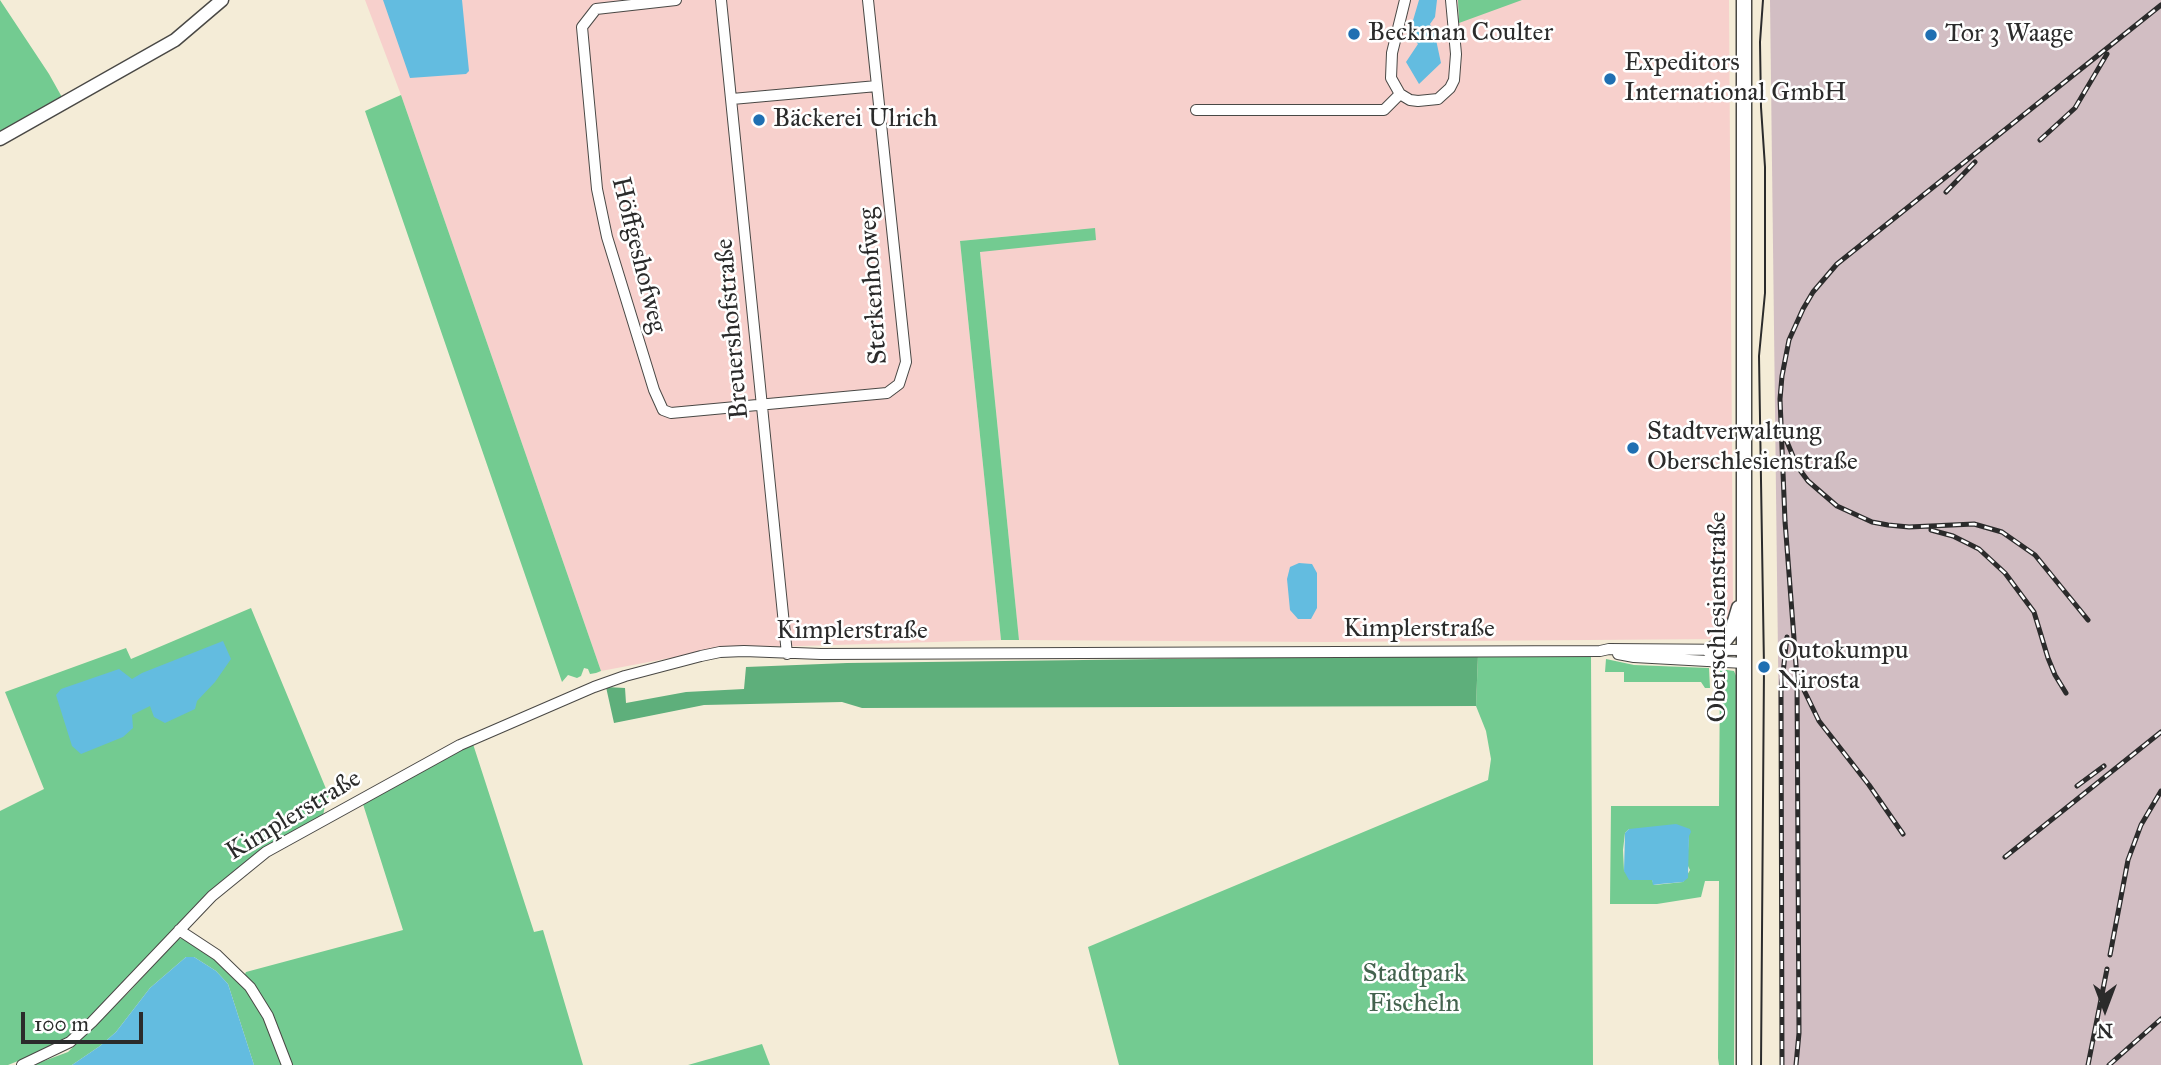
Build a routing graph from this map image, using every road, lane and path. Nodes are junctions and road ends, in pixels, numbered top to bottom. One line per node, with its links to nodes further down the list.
1 (222, 0): 12 (main road)
2 (676, 0): 13 (street, Höffgeshofweg)
3 (722, 0): 10 (street, Breuershofstraße)
4 (868, 0): 8 (street, Sterkenhofweg)
5 (1405, 0): 9 (street)
6 (1451, 0): 9 (street)
7 (1744, 0): 14 (main road, Oberschlesienstraße)
8 (877, 86): 10 (street); 13 (street, Sterkenhofweg)
9 (1400, 94): 11 (street)
10 (732, 99): 13 (street, Breuershofstraße)
11 (1196, 110)
12 (0, 139)
13 (762, 404): 17 (street, Breuershofstraße)
14 (1744, 590): 15 (main road); 18 (main road, Oberschlesienstraße)
15 (1710, 650): 16 (street, Kimplerstraße); 18 (street, Kimplerstraße)
16 (1600, 651): 17 (street, Kimplerstraße); 18 (street, Kimplerstraße)
17 (786, 653): 19 (street, Kimplerstraße)
18 (1744, 657): 22 (main road, Oberschlesienstraße)
19 (179, 930): 20 (street, Kimplerstraße); 21 (street)
20 (22, 1065)
21 (287, 1065)
22 (1744, 1065)

